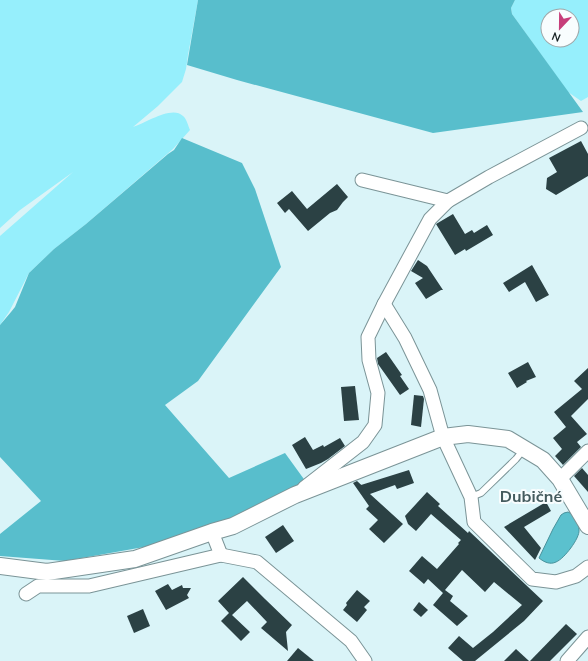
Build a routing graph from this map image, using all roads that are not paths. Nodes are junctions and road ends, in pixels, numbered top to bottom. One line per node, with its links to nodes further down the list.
1 (581, 128): 3 (street)
2 (362, 180): 3 (street)
3 (448, 201): 4 (street)
4 (384, 304): 5 (street); 9 (street)
5 (443, 437): 6 (street); 9 (street); 10 (street)
6 (525, 449): 8 (street); 10 (lane)
7 (588, 451): 8 (street)
8 (560, 479): 11 (street)
9 (295, 495): 12 (street)
10 (471, 497): 15 (street)
11 (588, 526)
12 (212, 532): 13 (street); 14 (street)
13 (221, 555): 16 (street); 18 (street)
14 (0, 566)
15 (588, 567)
16 (26, 594)
17 (588, 637): 19 (street)
18 (365, 661)
19 (567, 661)

